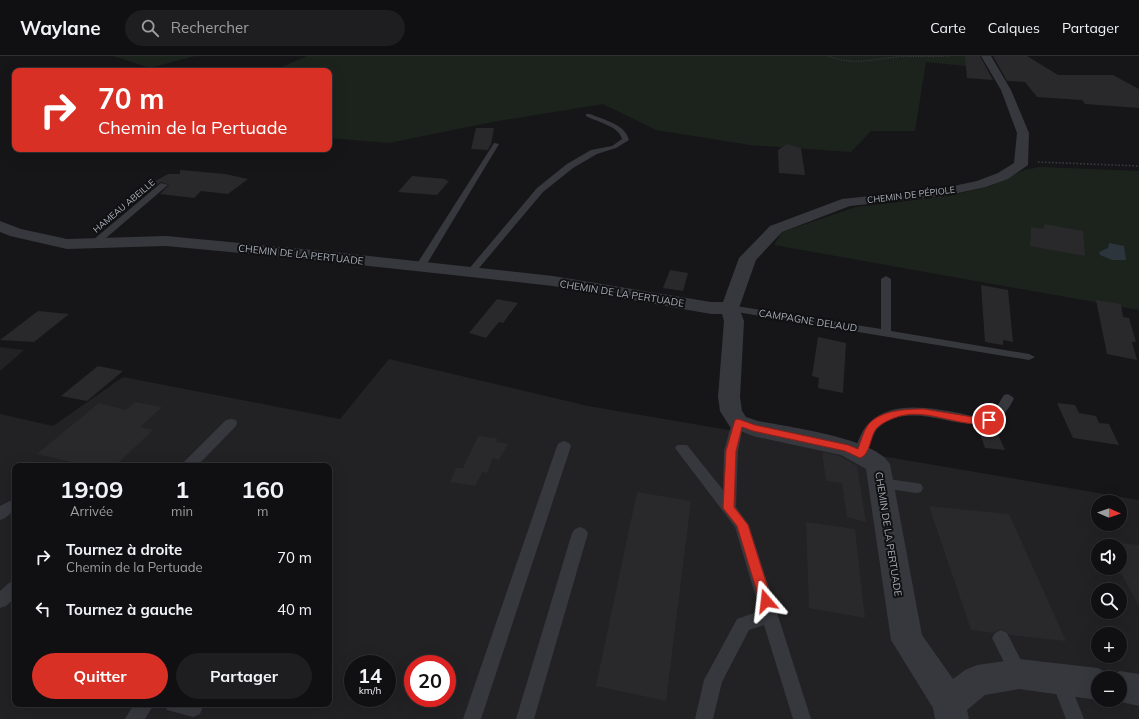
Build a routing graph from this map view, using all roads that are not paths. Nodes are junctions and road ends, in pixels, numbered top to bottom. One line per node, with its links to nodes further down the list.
1 (986, 56): 10 (street, CHEMIN DE PÉPIOLE)
2 (588, 115): 8 (lane)
3 (496, 144): 7 (lane)
4 (164, 185): 6 (lane, HAMEAU ABEILLE)
5 (0, 226): 6 (street, CHEMIN DE LA PERTUADE)
6 (96, 242): 7 (street, CHEMIN DE LA PERTUADE)
7 (420, 266): 8 (street, CHEMIN DE LA PERTUADE)
8 (472, 272): 10 (street, CHEMIN DE LA PERTUADE)
9 (886, 280): 11 (lane)
10 (730, 308): 11 (lane, CAMPAGNE DELAUD); 14 (street)
11 (886, 334): 12 (lane, CAMPAGNE DELAUD)
12 (1029, 357)
13 (1008, 398): 18 (lane)
14 (738, 422): 18 (street, CHEMIN DE LA PERTUADE); 22 (lane)
15 (231, 423): 19 (lane)
16 (564, 446): 36 (lane)
17 (682, 448): 22 (lane)
18 (860, 454): 20 (street, CHEMIN DE LA PERTUADE)
19 (192, 463)
20 (881, 483): 21 (lane); 34 (street, CHEMIN DE LA PERTUADE)
21 (916, 488)
22 (729, 508): 26 (lane)
23 (580, 532): 37 (lane)
24 (12, 591): 25 (lane)
25 (0, 601)
26 (770, 616): 38 (lane); 39 (lane)
27 (1002, 638): 28 (lane)
28 (1019, 674): 29 (street); 34 (street)
29 (1060, 679): 30 (street); 40 (lane)
30 (1091, 683)
31 (1127, 688): 32 (street)
32 (1139, 690)
33 (143, 707): 35 (lane)
34 (951, 711)
35 (134, 719)
36 (472, 719)
37 (525, 719)
38 (704, 719)
39 (802, 719)
40 (1075, 719)

